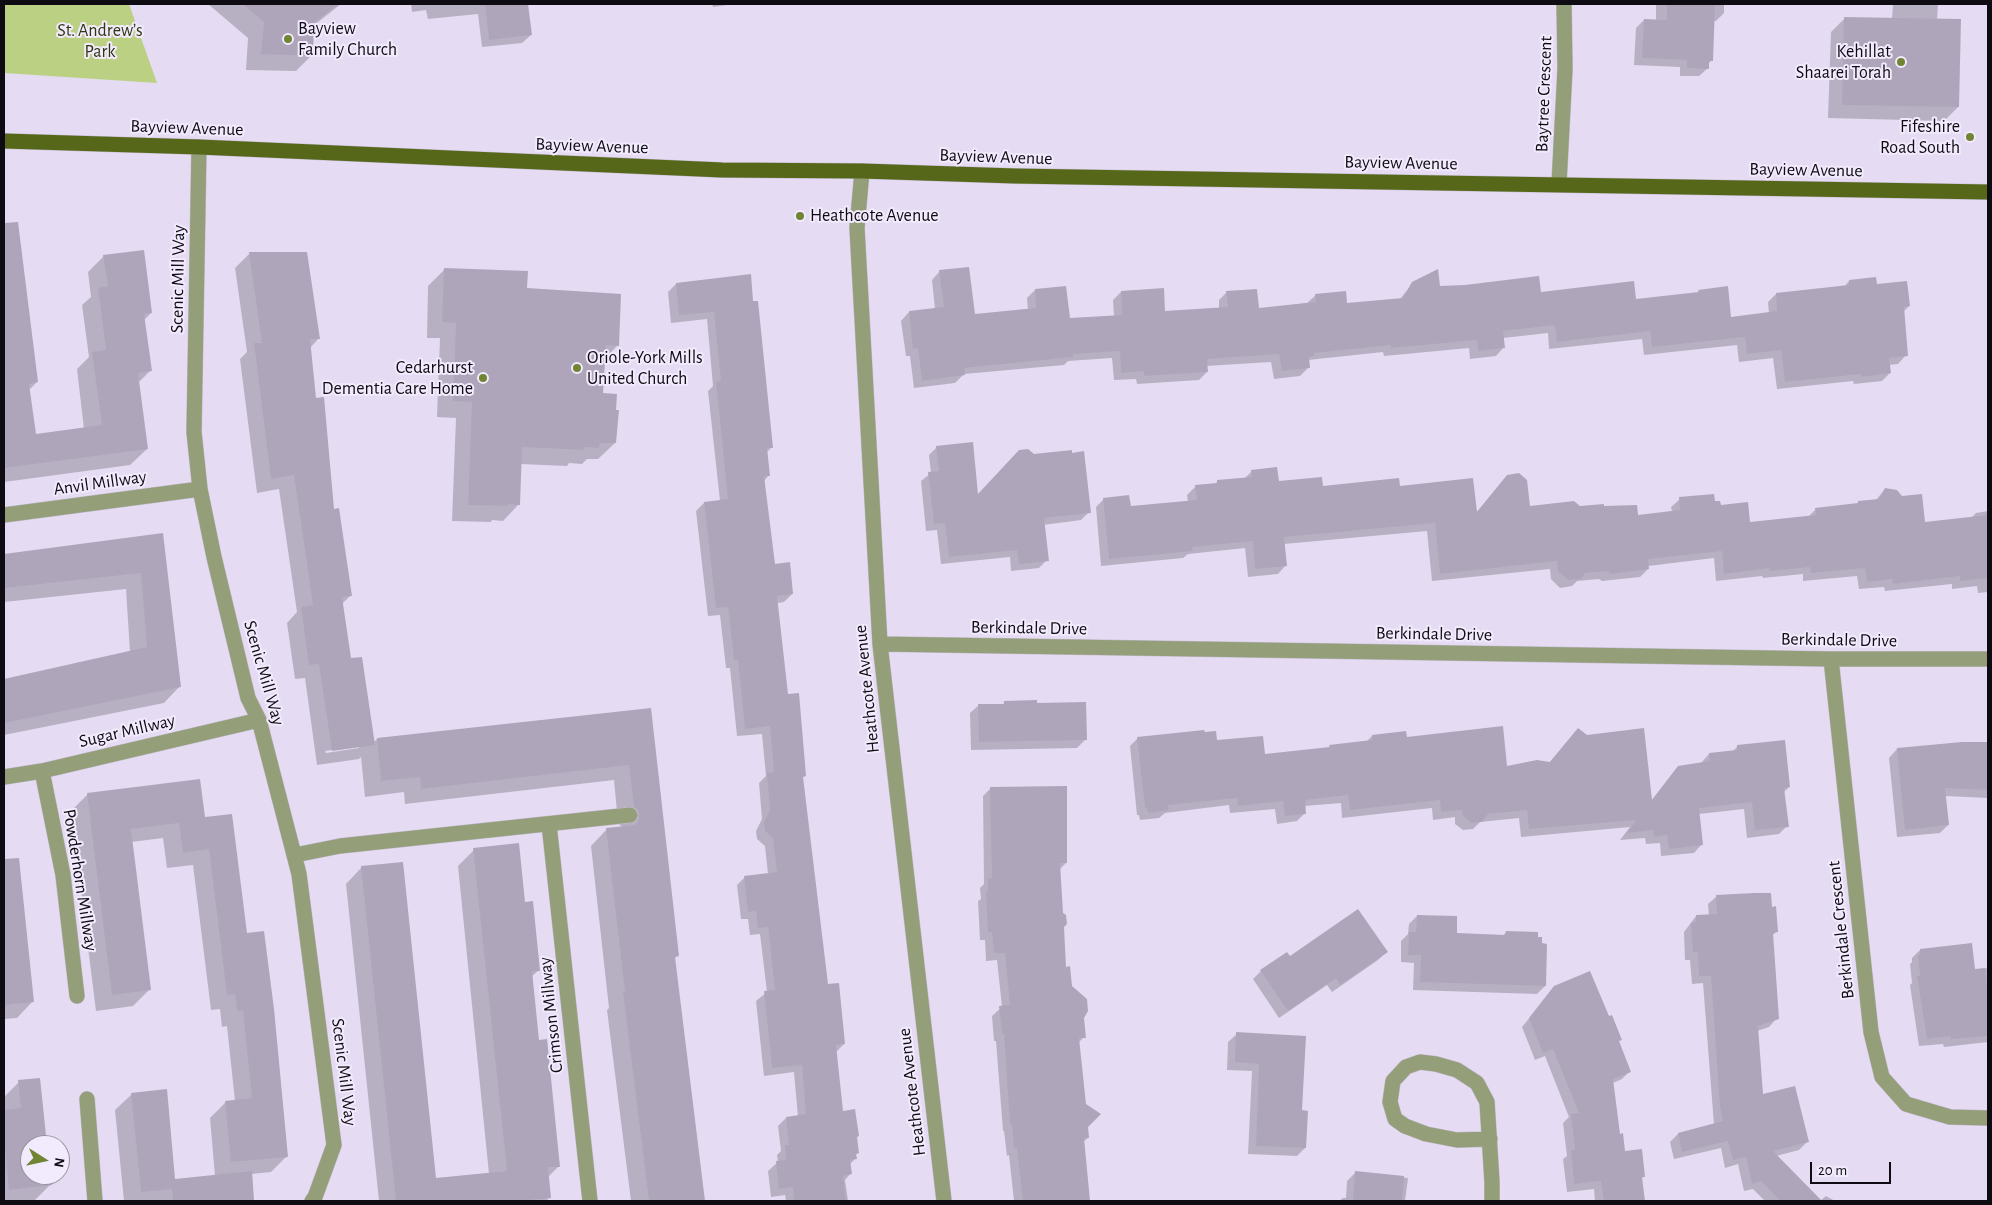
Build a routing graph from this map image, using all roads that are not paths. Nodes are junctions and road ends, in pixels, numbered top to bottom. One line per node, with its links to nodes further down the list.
1 (1564, 4): 5 (street, Baytree Crescent)
2 (4, 141): 3 (main road, Bayview Avenue)
3 (199, 147): 4 (main road, Bayview Avenue); 7 (street, Scenic Mill Way)
4 (862, 171): 5 (main road, Bayview Avenue); 9 (street, Heathcote Avenue)
5 (1559, 184): 6 (main road, Bayview Avenue)
6 (1988, 192)
7 (200, 489): 8 (street, Anvil Millway); 12 (street, Scenic Mill Way)
8 (4, 514)
9 (880, 644): 10 (street, Berkindale Drive); 25 (street, Heathcote Avenue)
10 (1831, 659): 11 (street, Berkindale Drive); 20 (street, Berkindale Crescent)
11 (1988, 659)
12 (259, 720): 13 (street, Sugar Millway); 17 (street, Scenic Mill Way)
13 (42, 771): 14 (street, Sugar Millway); 18 (street, Powderhorn Millway)
14 (4, 777)
15 (630, 815): 16 (street)
16 (549, 824): 17 (street); 24 (street, Crimson Millway)
17 (294, 855): 23 (street, Scenic Mill Way)
18 (77, 996)
19 (87, 1099): 22 (street)
20 (1988, 1118)
21 (1490, 1139): 21 (street); 26 (street)
22 (95, 1201)
23 (312, 1201)
24 (590, 1201)
25 (944, 1201)
26 (1492, 1201)

